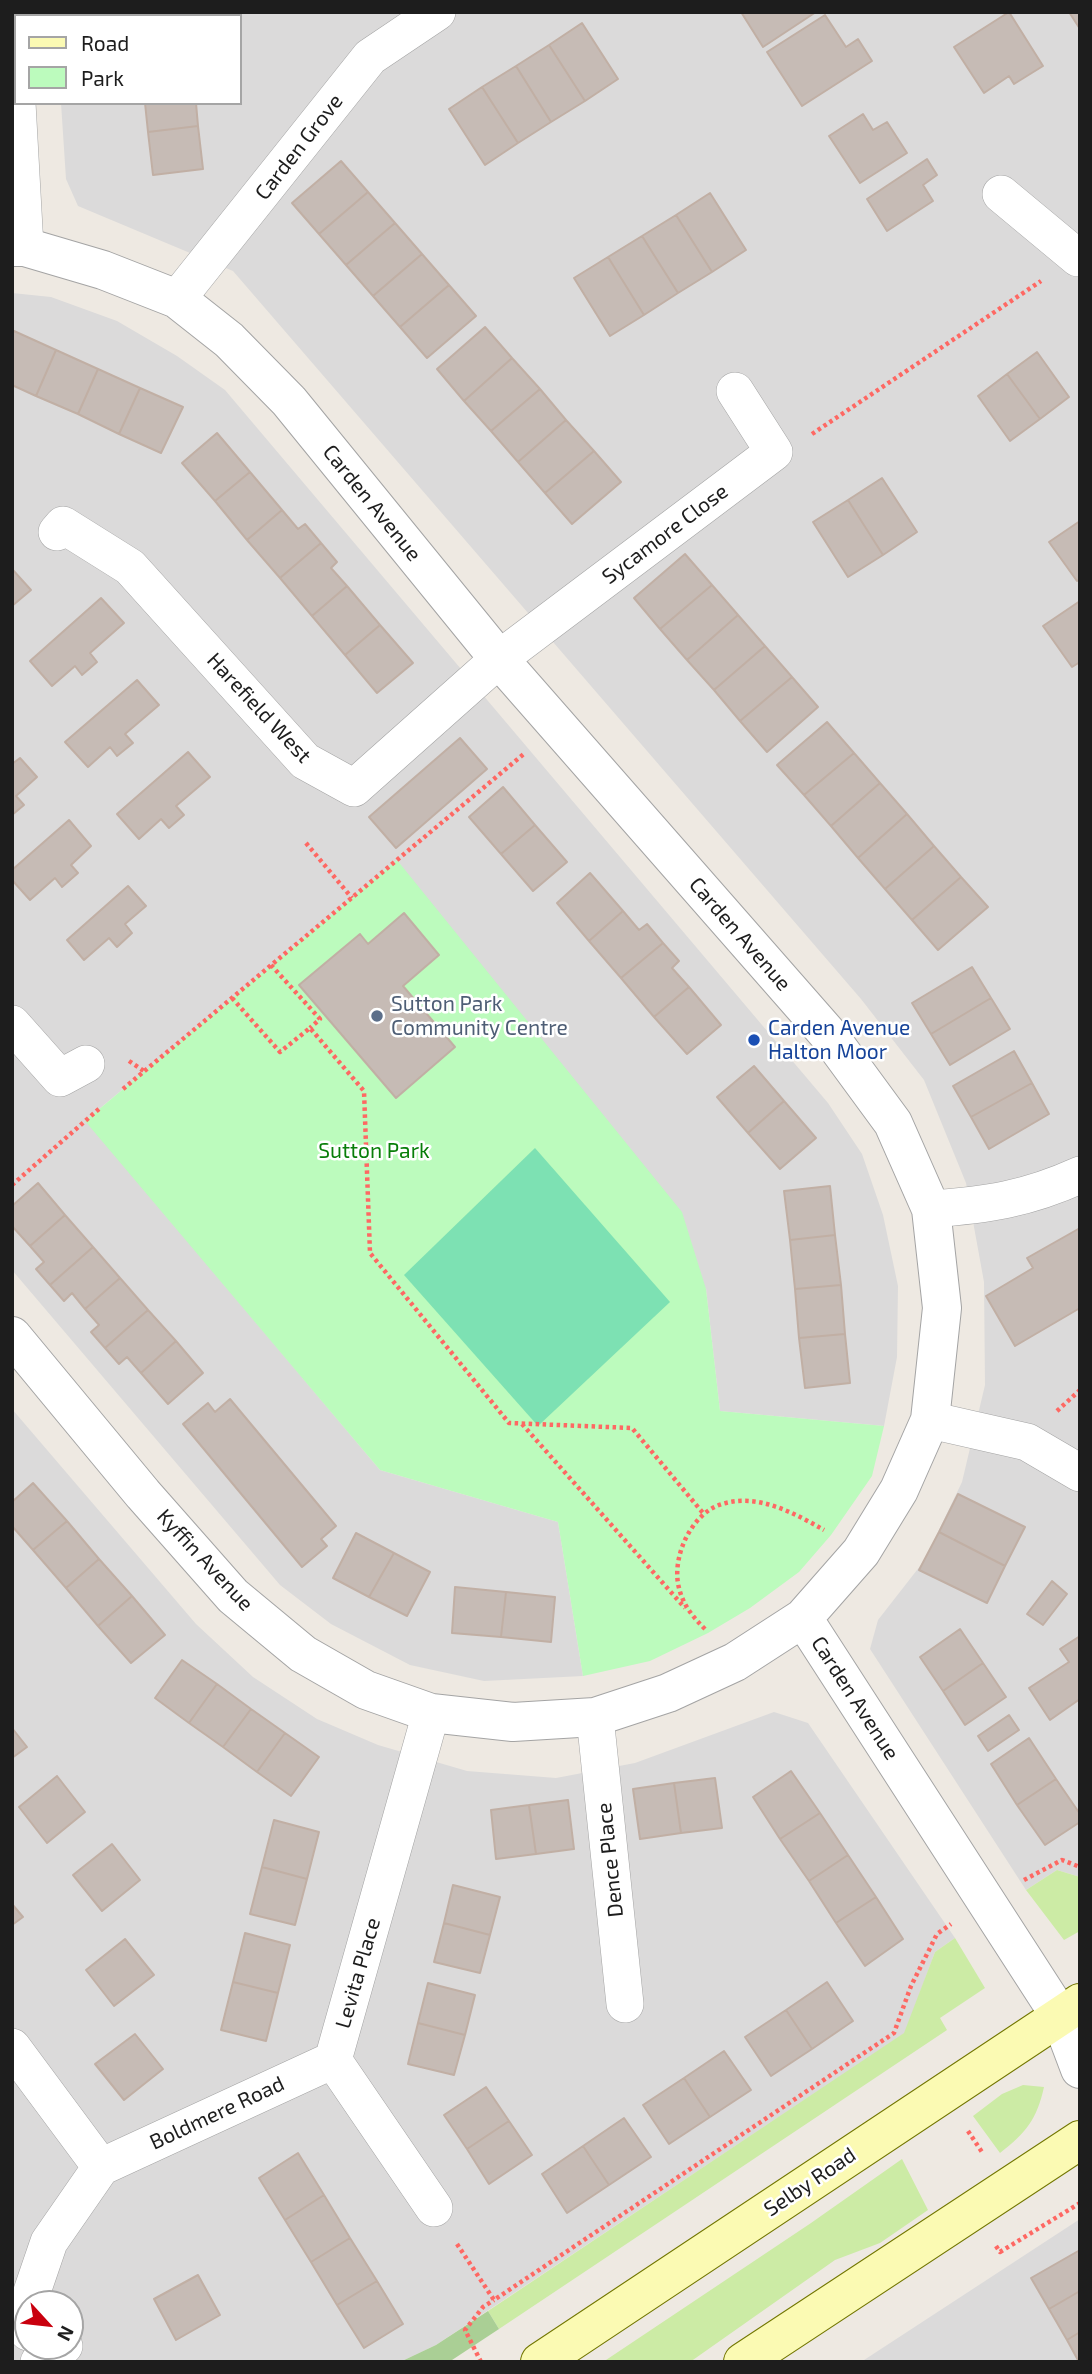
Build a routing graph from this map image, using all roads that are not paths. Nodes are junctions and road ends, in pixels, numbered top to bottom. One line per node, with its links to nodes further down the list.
1 (437, 12): 6 (street, Carden Grove)
2 (17, 105): 4 (street)
3 (1001, 194): 5 (street)
4 (19, 247): 6 (street, Carden Avenue)
5 (1073, 262)
6 (177, 299): 9 (street, Carden Avenue)
7 (735, 391): 9 (street, Sycamore Close)
8 (57, 531): 9 (street, Harefield West)
9 (499, 659): 13 (street, Carden Avenue)
10 (12, 1024): 11 (street)
11 (86, 1064)
12 (1080, 1175): 13 (street)
13 (931, 1209): 15 (street, Carden Avenue)
14 (12, 1336): 18 (street, Kyffin Avenue)
15 (930, 1420): 16 (street); 17 (street, Carden Avenue)
16 (1080, 1473)
17 (803, 1618): 19 (street, Kyffin Avenue); 21 (street, Carden Avenue)
18 (431, 1713): 19 (street, Kyffin Avenue); 23 (street, Levita Place)
19 (595, 1717): 20 (street, Dence Place)
20 (625, 2004)
21 (1070, 2010): 24 (street, Carden Avenue); 29 (main road, Selby Road)
22 (12, 2047): 26 (street)
23 (333, 2060): 26 (street, Boldmere Road); 27 (street)
24 (1080, 2069)
25 (1080, 2140): 30 (main road)
26 (101, 2167): 28 (street)
27 (434, 2208)
28 (33, 2290)
29 (540, 2362)
30 (743, 2362)

